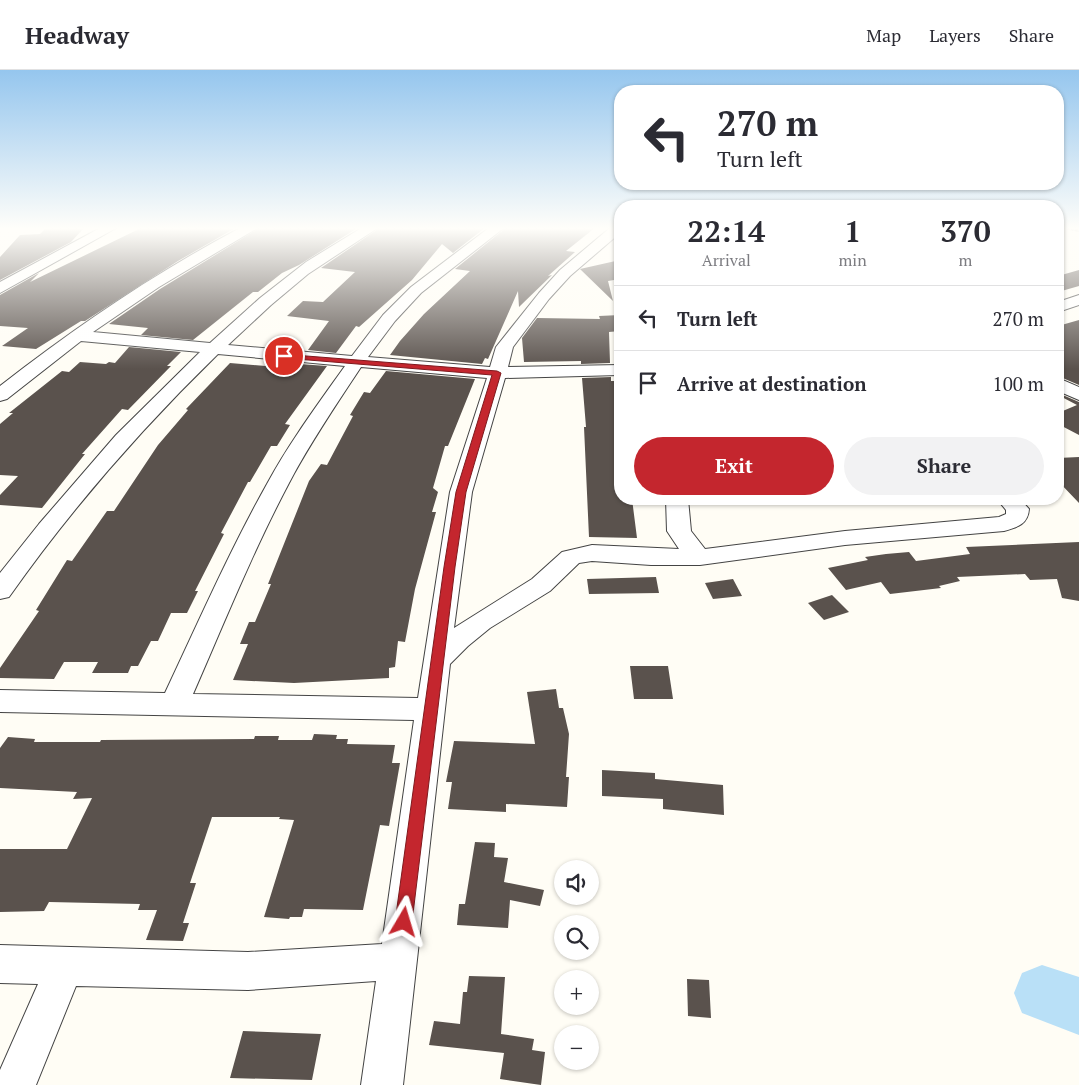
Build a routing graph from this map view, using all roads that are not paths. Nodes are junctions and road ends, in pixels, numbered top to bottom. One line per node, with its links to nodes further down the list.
1 (25, 274): 6 (street)
2 (171, 274): 9 (street)
3 (299, 274): 10 (street)
4 (437, 274): 11 (street)
5 (564, 274): 13 (street)
6 (0, 288)
7 (1079, 300): 8 (street)
8 (1064, 305)
9 (76, 336): 10 (street); 16 (street)
10 (212, 350): 11 (street); 20 (street)
11 (356, 362): 13 (street); 23 (street)
12 (614, 370): 13 (street)
13 (497, 373): 21 (street)
14 (1064, 387): 15 (street)
15 (1079, 394)
16 (0, 395)
17 (677, 505): 19 (street)
18 (1014, 505): 19 (street)
19 (700, 557): 21 (street)
20 (0, 591)
21 (437, 661): 24 (street)
22 (0, 701): 23 (street)
23 (174, 704): 24 (street)
24 (432, 709): 25 (street)
25 (398, 961): 27 (street); 29 (street)
26 (0, 964): 27 (street)
27 (65, 966): 28 (street)
28 (15, 1085)
29 (382, 1085)

